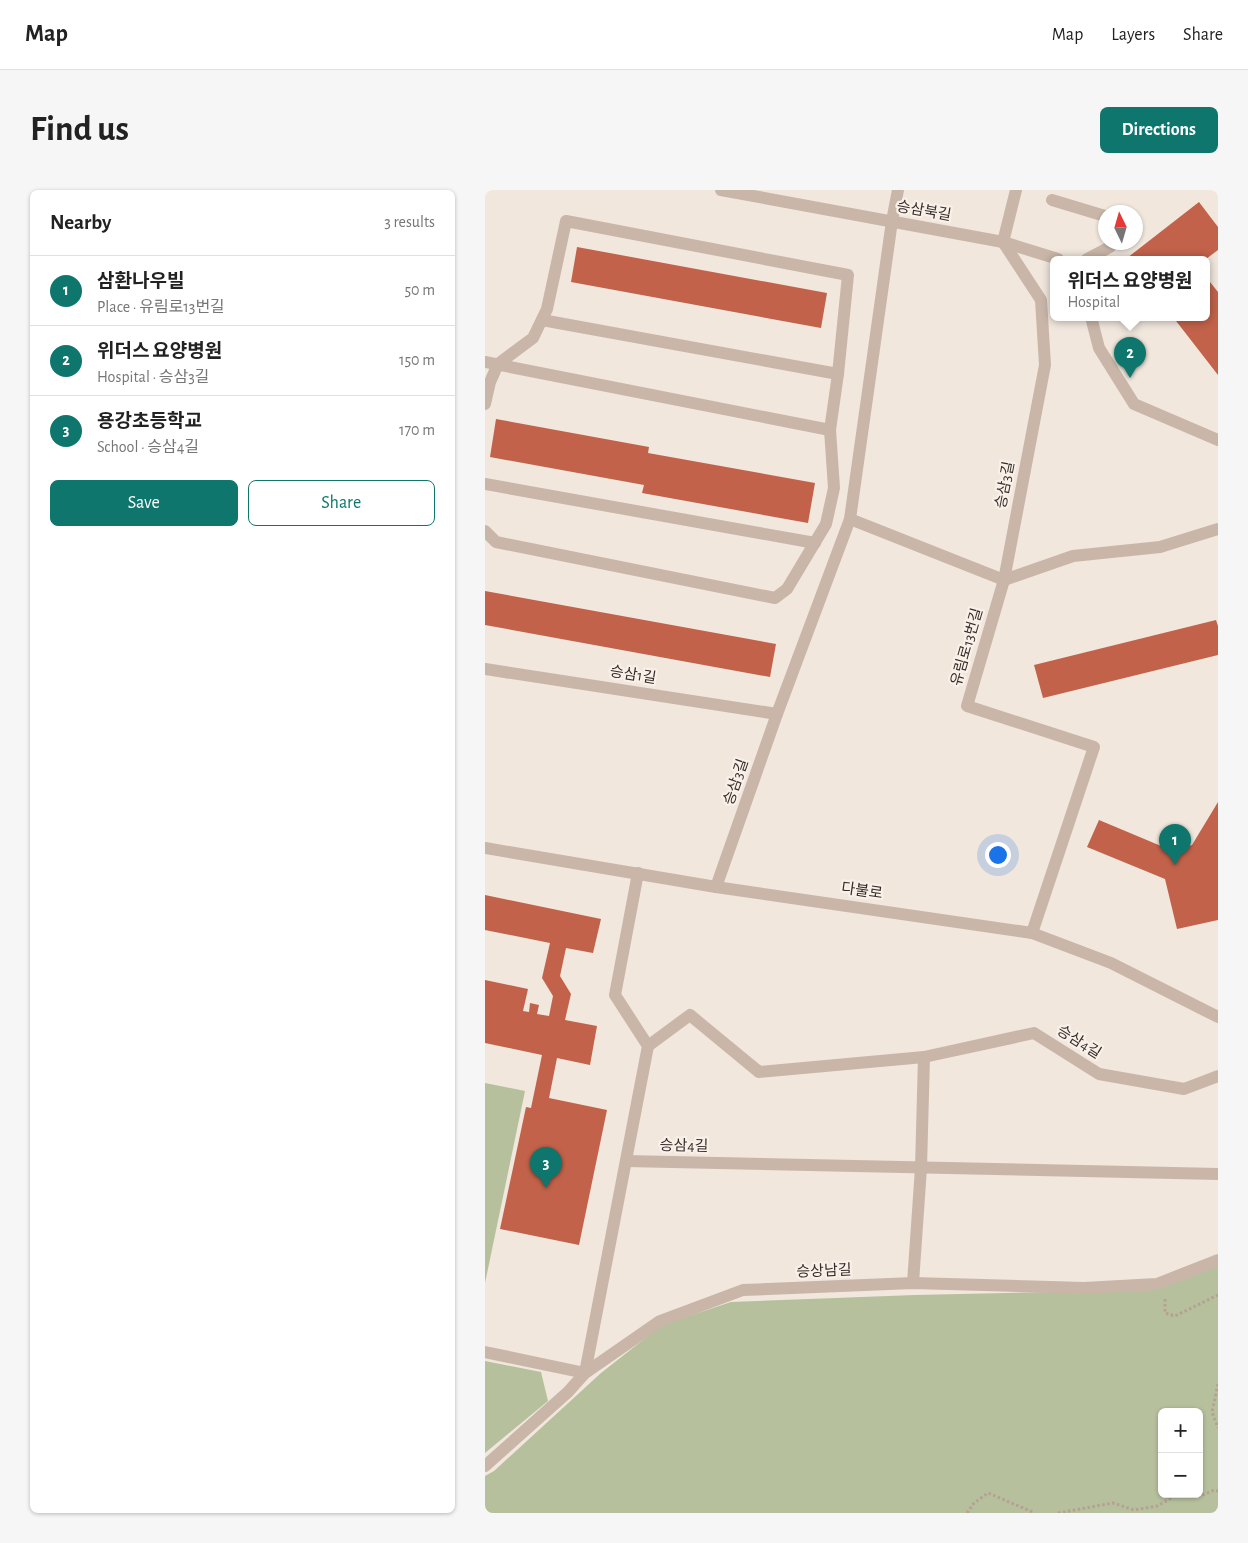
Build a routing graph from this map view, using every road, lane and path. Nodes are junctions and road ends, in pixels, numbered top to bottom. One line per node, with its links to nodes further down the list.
1 (721, 190): 6 (street, 승삼북길)
2 (898, 190): 6 (street)
3 (1016, 190): 7 (street)
4 (1052, 200): 5 (street)
5 (1098, 214)
6 (892, 221): 7 (street, 승삼북길); 19 (street, 승삼3길)
7 (1003, 242): 10 (street, 승삼북길); 23 (street, 승삼3길)
8 (1104, 250): 9 (street)
9 (1093, 256)
10 (1050, 257)
11 (542, 320): 13 (street); 14 (street); 14 (street)
12 (1092, 321): 17 (street)
13 (491, 363): 15 (street); 16 (street)
14 (838, 374): 16 (street)
15 (485, 404)
16 (830, 430): 22 (street)
17 (1218, 440)
18 (485, 484): 22 (street)
19 (850, 519): 23 (street); 25 (street, 승삼3길)
20 (1218, 530): 23 (street)
21 (485, 531): 22 (street)
22 (815, 543)
23 (1003, 580): 29 (street, 유림로13번길)
24 (485, 668): 25 (street, 승삼1길)
25 (777, 714): 28 (street, 승삼3길)
26 (485, 848): 27 (street, 다불로)
27 (638, 873): 28 (street, 다불로); 31 (street)
28 (716, 887): 29 (street, 다불로)
29 (1032, 933): 30 (street, 다불로)
30 (1218, 1017)
31 (648, 1046): 32 (street, 승삼4길); 34 (street)
32 (924, 1057): 33 (street, 승삼4길); 35 (street)
33 (1218, 1076)
34 (626, 1161): 35 (street, 승삼4길); 42 (street)
35 (921, 1168): 36 (street, 승삼4길); 38 (street)
36 (1218, 1174)
37 (1218, 1260): 38 (street, 승상남길)
38 (913, 1283): 42 (street, 승상남길)
39 (1165, 1294): 40 (path)
40 (1218, 1295)
41 (485, 1352): 42 (street)
42 (585, 1373): 45 (street, 승상남길)
43 (1218, 1384): 44 (path)
44 (1218, 1428)
45 (485, 1466)
46 (1218, 1491): 49 (path)
47 (967, 1513): 48 (path)
48 (1035, 1513)
49 (1059, 1513)

